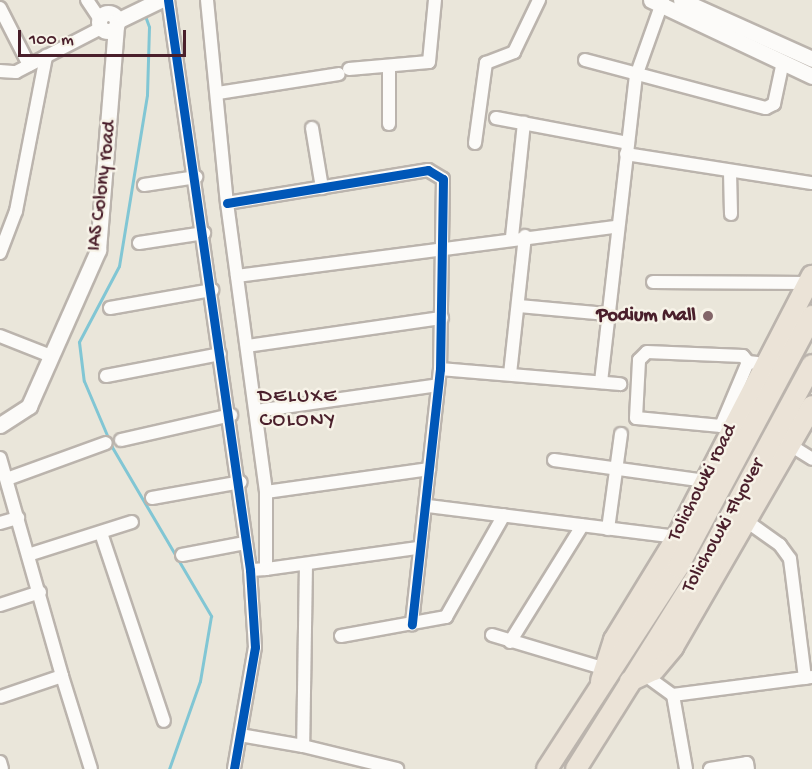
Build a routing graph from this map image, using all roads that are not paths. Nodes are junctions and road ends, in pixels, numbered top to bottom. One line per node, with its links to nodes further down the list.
1 (87, 0): 11 (street)
2 (168, 0): 29 (street)
3 (207, 0): 21 (street)
4 (429, 0): 5 (street)
5 (435, 0): 17 (street)
6 (539, 0): 26 (street)
7 (658, 2): 16 (street); 19 (street)
8 (688, 2): 13 (street)
9 (143, 3): 11 (street)
10 (0, 8): 15 (street)
11 (109, 22): 12 (street); 53 (street, IAS Colony road)
12 (46, 56): 15 (street); 40 (street)
13 (812, 59)
14 (585, 60): 19 (street)
15 (29, 65): 18 (street)
16 (782, 65): 19 (street); 20 (street)
17 (389, 67): 21 (street); 24 (street)
18 (0, 71)
19 (636, 76): 27 (street)
20 (812, 76)
21 (218, 93): 33 (street)
22 (495, 118): 23 (street)
23 (524, 123): 27 (street); 37 (street)
24 (389, 124)
25 (312, 128): 32 (street)
26 (475, 143)
27 (627, 149): 28 (street); 35 (street)
28 (730, 172): 30 (street); 34 (street)
29 (196, 177): 31 (street); 36 (street)
30 (812, 183)
31 (144, 186)
32 (322, 188): 33 (street); 39 (street)
33 (227, 203): 41 (street)
34 (731, 214)
35 (615, 227): 37 (street); 47 (street)
36 (204, 233): 38 (street); 44 (street)
37 (519, 237): 39 (street); 45 (street)
38 (139, 243)
39 (444, 247): 41 (street); 49 (street)
40 (0, 253)
41 (237, 276): 51 (street)
42 (810, 280): 43 (street); 54 (main road, Tolichowki road)
43 (653, 282)
44 (213, 291): 46 (street); 52 (street)
45 (519, 306): 47 (street); 57 (street)
46 (110, 308)
47 (607, 314): 59 (street)
48 (812, 316): 108 (main road, Tolichowki Flyover)
49 (442, 318): 51 (street); 56 (street)
50 (0, 336): 53 (street)
51 (247, 346): 63 (street)
52 (220, 354): 58 (street); 64 (street)
53 (51, 356): 65 (street, IAS Colony road)
54 (755, 363): 66 (main road, Tolichowki road); 66 (street)
55 (812, 365): 105 (main road, Tolichowki Flyover)
56 (440, 369): 57 (street); 61 (street)
57 (510, 374): 59 (street)
58 (106, 376)
59 (601, 382): 60 (street)
60 (620, 384)
61 (438, 385): 63 (street); 75 (street)
62 (812, 406): 70 (main road)
63 (255, 411): 79 (street)
64 (231, 415): 68 (street); 78 (street)
65 (0, 424)
66 (726, 427): 77 (main road, Tolichowki road)
67 (621, 434): 74 (street)
68 (121, 440)
69 (106, 443): 76 (street)
70 (790, 445): 72 (street); 84 (main road)
71 (0, 458): 76 (street)
72 (812, 459)
73 (554, 460): 74 (street)
74 (617, 467): 77 (street); 88 (street)
75 (429, 469): 79 (street); 81 (street)
76 (7, 479): 83 (street)
77 (706, 481): 90 (main road, Tolichowki road)
78 (241, 482): 80 (street); 91 (street)
79 (266, 492): 96 (street)
80 (152, 498)
81 (428, 506): 82 (street); 92 (street)
82 (504, 515): 87 (street); 100 (street)
83 (18, 518): 86 (street); 93 (street)
84 (745, 520): 105 (main road); 107 (street)
85 (132, 522): 89 (street)
86 (0, 523)
87 (582, 526): 88 (street); 103 (street)
88 (608, 529): 90 (street)
89 (101, 533): 93 (street); 111 (street)
90 (677, 537): 104 (main road, Tolichowki road)
91 (244, 543): 94 (street); 97 (street)
92 (418, 548): 95 (street); 100 (street)
93 (28, 555): 98 (street)
94 (182, 555)
95 (306, 564): 96 (street); 113 (street)
96 (266, 568): 97 (street)
97 (249, 570): 112 (street)
98 (40, 592): 99 (street); 106 (street)
99 (0, 606)
100 (412, 624): 102 (street)
101 (492, 635): 103 (street)
102 (341, 636)
103 (510, 642): 104 (street)
104 (603, 668): 108 (main road, Tolichowki road)
105 (639, 672): 109 (street); 120 (main road)
106 (62, 676): 110 (street); 116 (street)
107 (808, 677): 109 (street)
108 (600, 690): 119 (main road, Tolichowki Flyover)
109 (673, 695): 121 (street)
110 (0, 697)
111 (164, 721)
112 (240, 735): 113 (street); 117 (street)
113 (303, 746): 118 (street)
114 (0, 762): 115 (street)
115 (2, 769)
116 (91, 769)
117 (234, 769)
118 (397, 769)
119 (547, 769)
120 (576, 769)
121 (686, 769)
122 (710, 769): 123 (street)
123 (748, 769)

